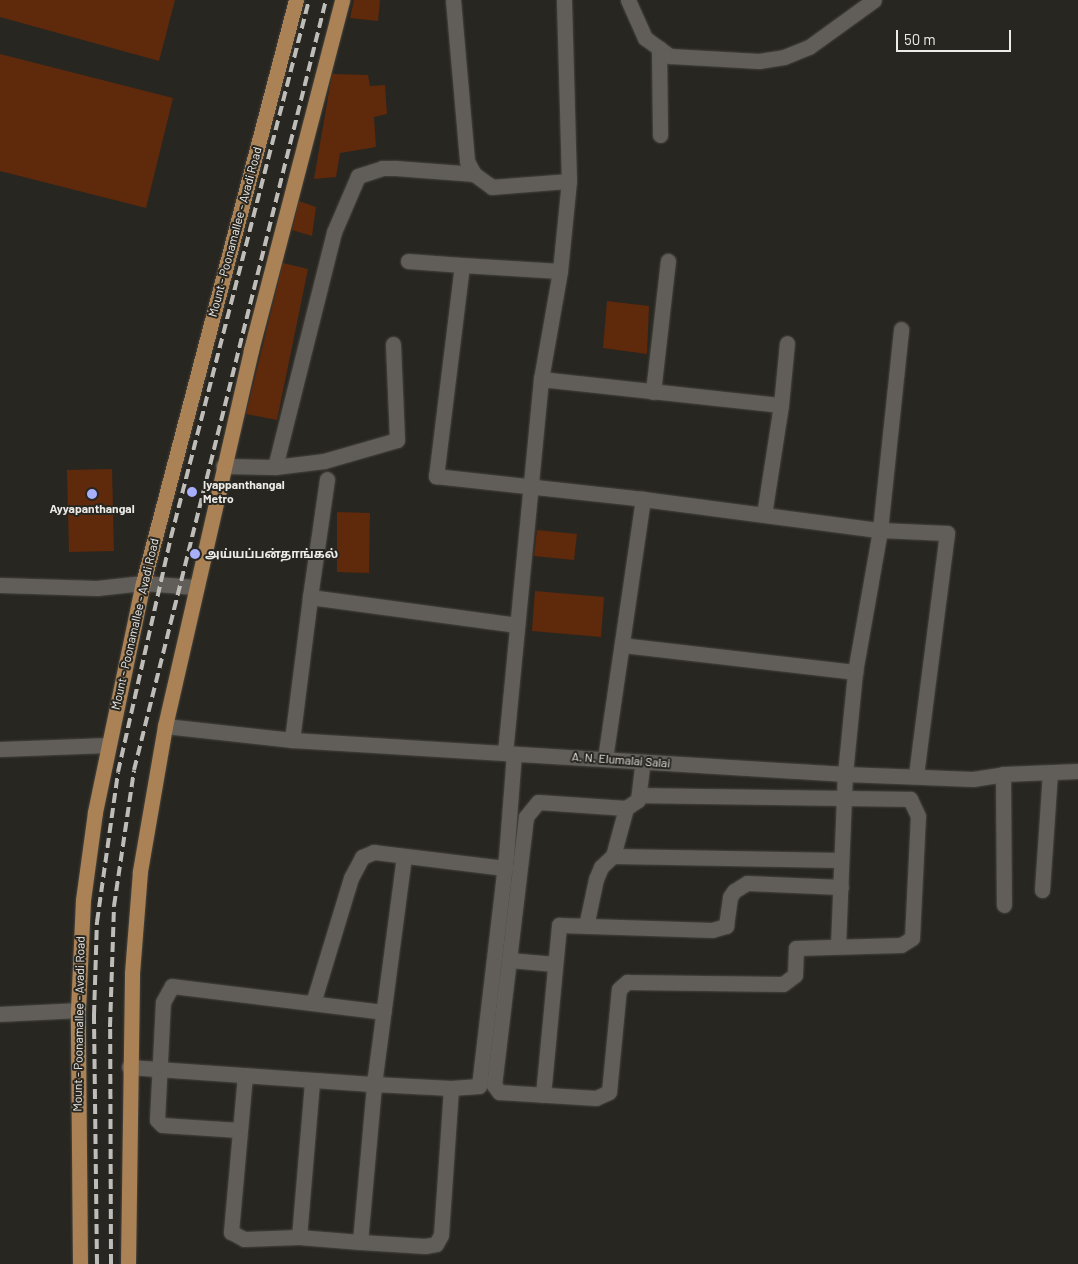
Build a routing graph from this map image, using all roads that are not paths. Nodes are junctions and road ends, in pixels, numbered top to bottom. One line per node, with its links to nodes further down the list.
1 (296, 0): 28 (main road, Mount - Poonamallee - Avadi Road)
2 (342, 0): 21 (main road)
3 (453, 0): 9 (street)
4 (564, 0): 10 (street)
5 (628, 0): 7 (street)
6 (874, 0): 7 (street)
7 (660, 48): 8 (street)
8 (660, 134)
9 (474, 174): 10 (street); 22 (street)
10 (570, 181): 14 (street)
11 (408, 261): 13 (street)
12 (668, 261): 19 (street)
13 (462, 265): 14 (street); 24 (street)
14 (560, 271): 18 (street)
15 (902, 329): 27 (street)
16 (787, 343): 20 (street)
17 (394, 344): 22 (street)
18 (541, 379): 19 (street); 24 (street)
19 (653, 392): 20 (street)
20 (781, 405): 26 (street)
21 (223, 466): 22 (street); 30 (main road)
22 (275, 467)
23 (327, 479): 31 (street)
24 (530, 487): 25 (street); 32 (street)
25 (643, 499): 26 (street); 33 (street)
26 (764, 515): 27 (street)
27 (880, 530): 34 (street); 46 (street)
28 (143, 584): 29 (street); 30 (street); 37 (main road, Mount - Poonamallee - Avadi Road)
29 (0, 585)
30 (195, 587): 35 (main road)
31 (310, 597): 32 (street); 36 (street)
32 (517, 625): 39 (street)
33 (622, 645): 34 (street); 40 (street)
34 (855, 672): 44 (street)
35 (165, 726): 36 (street, A. N. Elumalai Salai); 65 (main road)
36 (292, 740): 39 (street, A. N. Elumalai Salai)
37 (108, 745): 38 (street); 62 (main road, Mount - Poonamallee - Avadi Road)
38 (0, 749)
39 (509, 754): 40 (street, A. N. Elumalai Salai); 53 (street)
40 (605, 759): 41 (street, A. N. Elumalai Salai)
41 (643, 762): 44 (street, A. N. Elumalai Salai); 47 (street)
42 (1078, 771): 43 (street, A. N. Elumalai Salai)
43 (1050, 772): 45 (street, A. N. Elumalai Salai); 55 (street)
44 (845, 774): 46 (street, A. N. Elumalai Salai); 48 (street)
45 (1003, 774): 46 (street, A. N. Elumalai Salai); 56 (street)
46 (916, 775)
47 (639, 796): 48 (street); 49 (street)
48 (844, 800): 52 (street); 58 (street)
49 (626, 808): 50 (street); 59 (street)
50 (613, 856): 52 (street); 57 (street)
51 (404, 857): 53 (street); 61 (street); 63 (street)
52 (841, 860): 54 (street)
53 (505, 868): 70 (street)
54 (841, 887): 57 (street); 58 (street)
55 (1042, 890)
56 (1004, 905)
57 (586, 926): 60 (street)
58 (838, 946): 71 (street)
59 (509, 960): 60 (street); 71 (street)
60 (555, 964): 71 (street)
61 (313, 1003): 63 (street); 66 (street)
62 (78, 1010): 64 (street); 75 (main road, Mount - Poonamallee - Avadi Road)
63 (383, 1012): 69 (street)
64 (0, 1014)
65 (129, 1067): 66 (street); 76 (main road)
66 (159, 1070): 67 (street); 72 (street)
67 (245, 1076): 68 (street); 72 (street)
68 (312, 1081): 69 (street); 73 (street)
69 (374, 1084): 70 (street); 74 (street)
70 (451, 1088): 74 (street)
71 (543, 1094)
72 (240, 1130): 73 (street)
73 (299, 1238): 74 (street)
74 (360, 1242)
75 (80, 1264)
76 (128, 1264)

